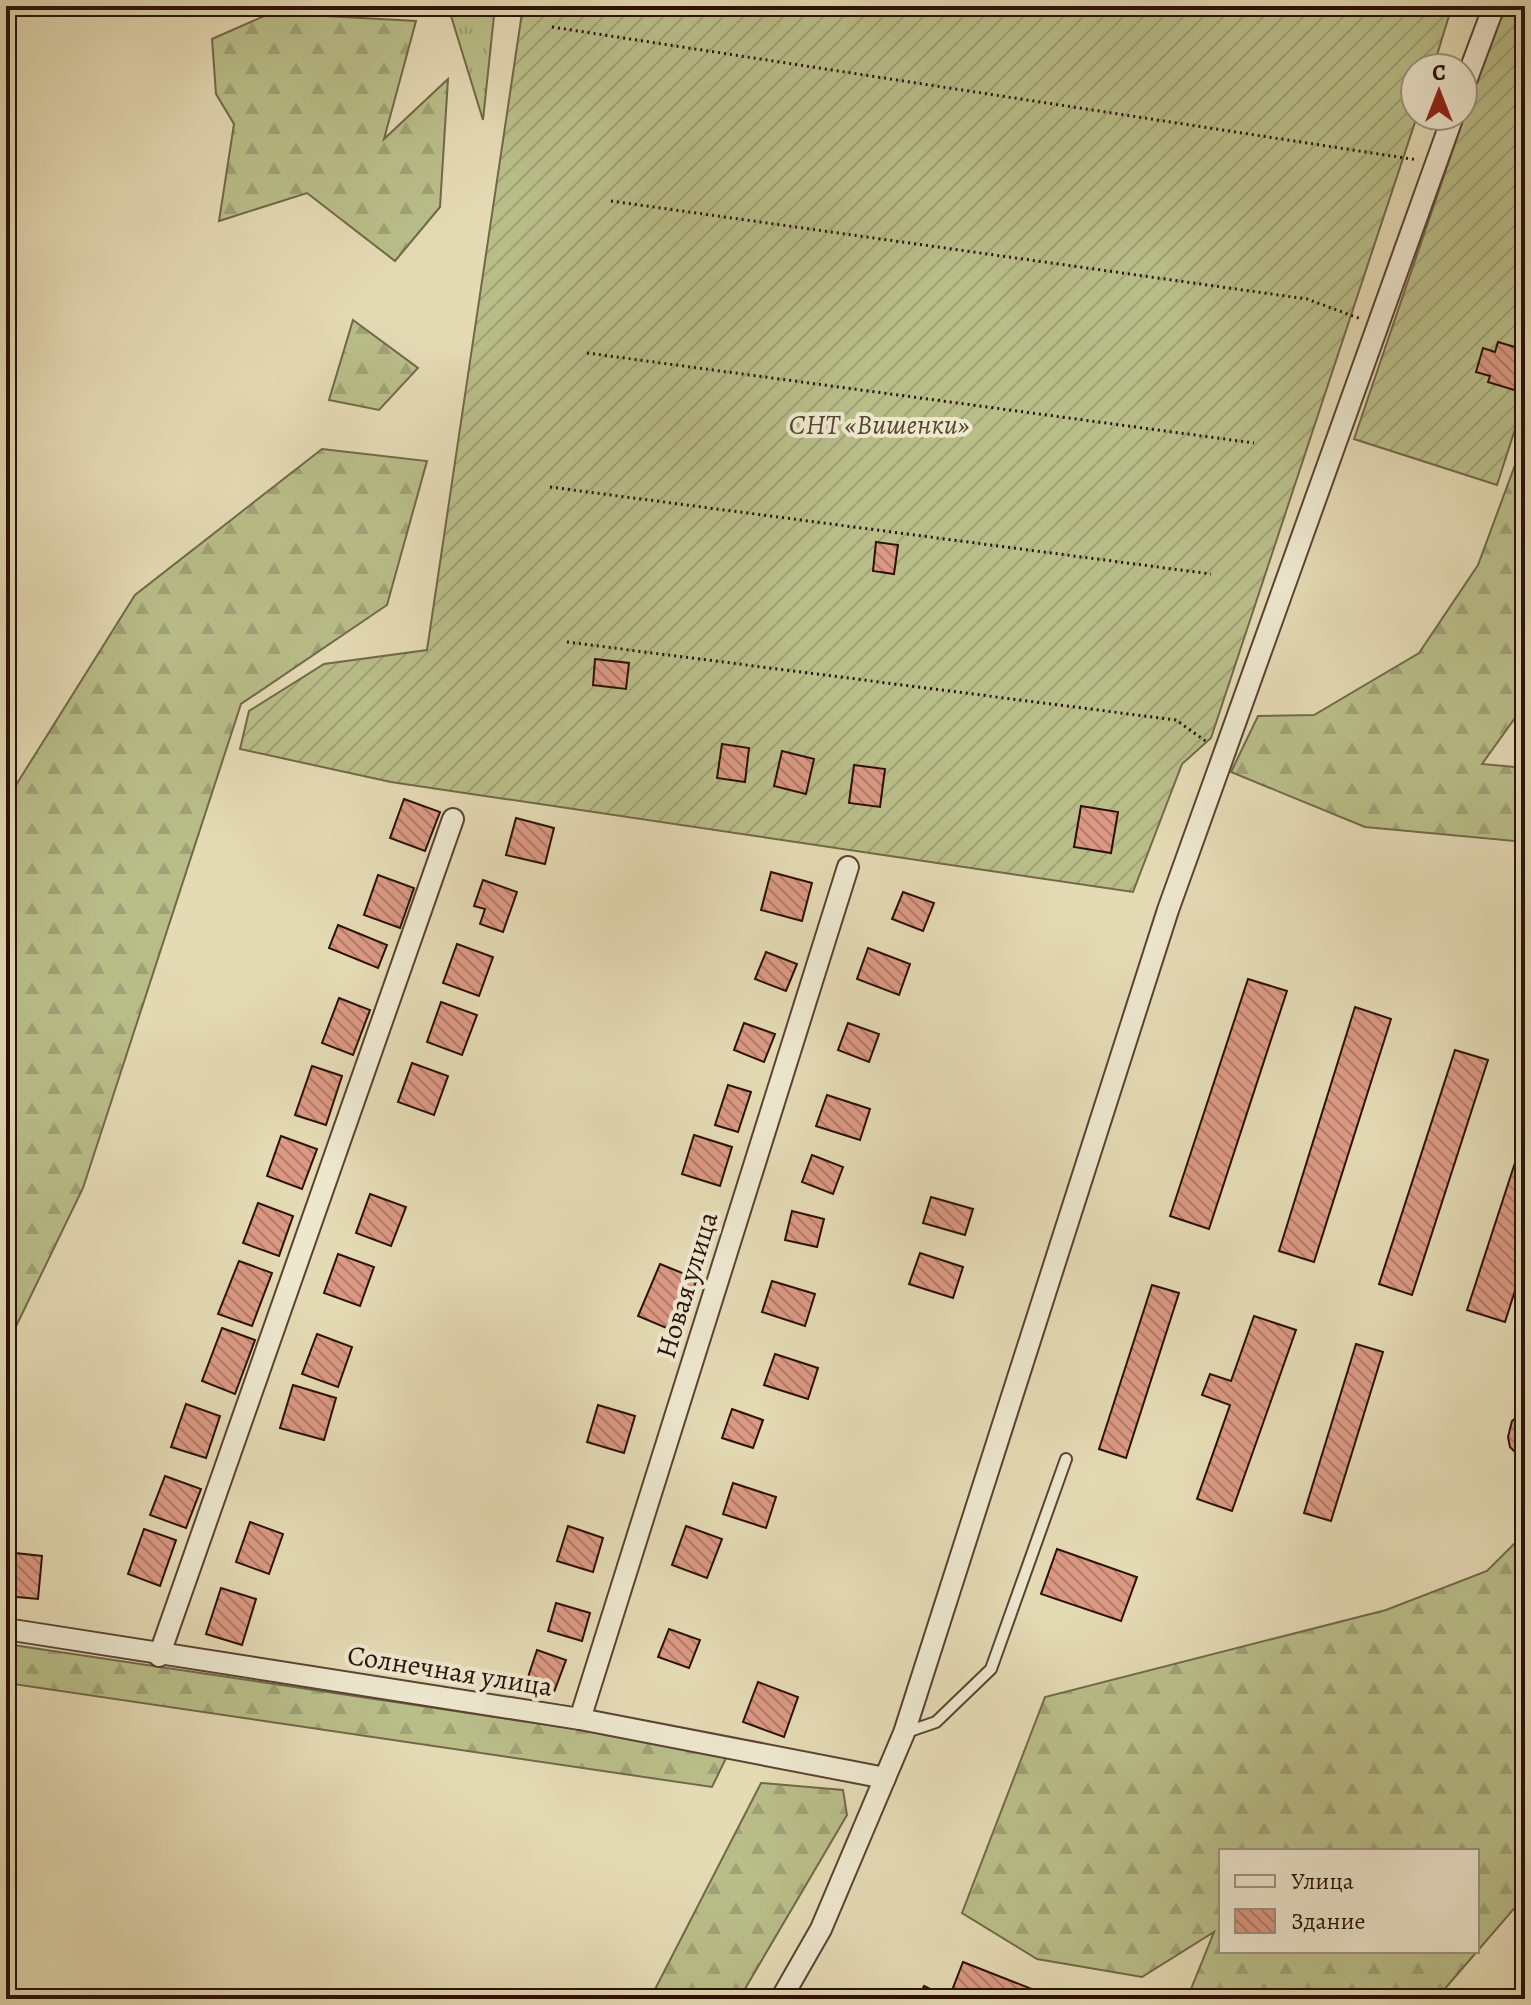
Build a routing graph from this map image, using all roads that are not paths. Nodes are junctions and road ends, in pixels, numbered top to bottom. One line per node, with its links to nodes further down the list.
1 (1494, 6): 2 (street)
2 (1477, 52)
3 (1447, 132): 10 (street)
4 (453, 819): 8 (street)
5 (848, 867): 9 (street, Новая улица)
6 (1066, 1459): 10 (lane)
7 (6, 1629): 8 (street, Солнечная улица)
8 (159, 1656): 9 (street, Солнечная улица)
9 (580, 1719): 11 (street, Солнечная улица)
10 (904, 1733): 11 (street)
11 (885, 1778): 12 (street)
12 (781, 1999)

